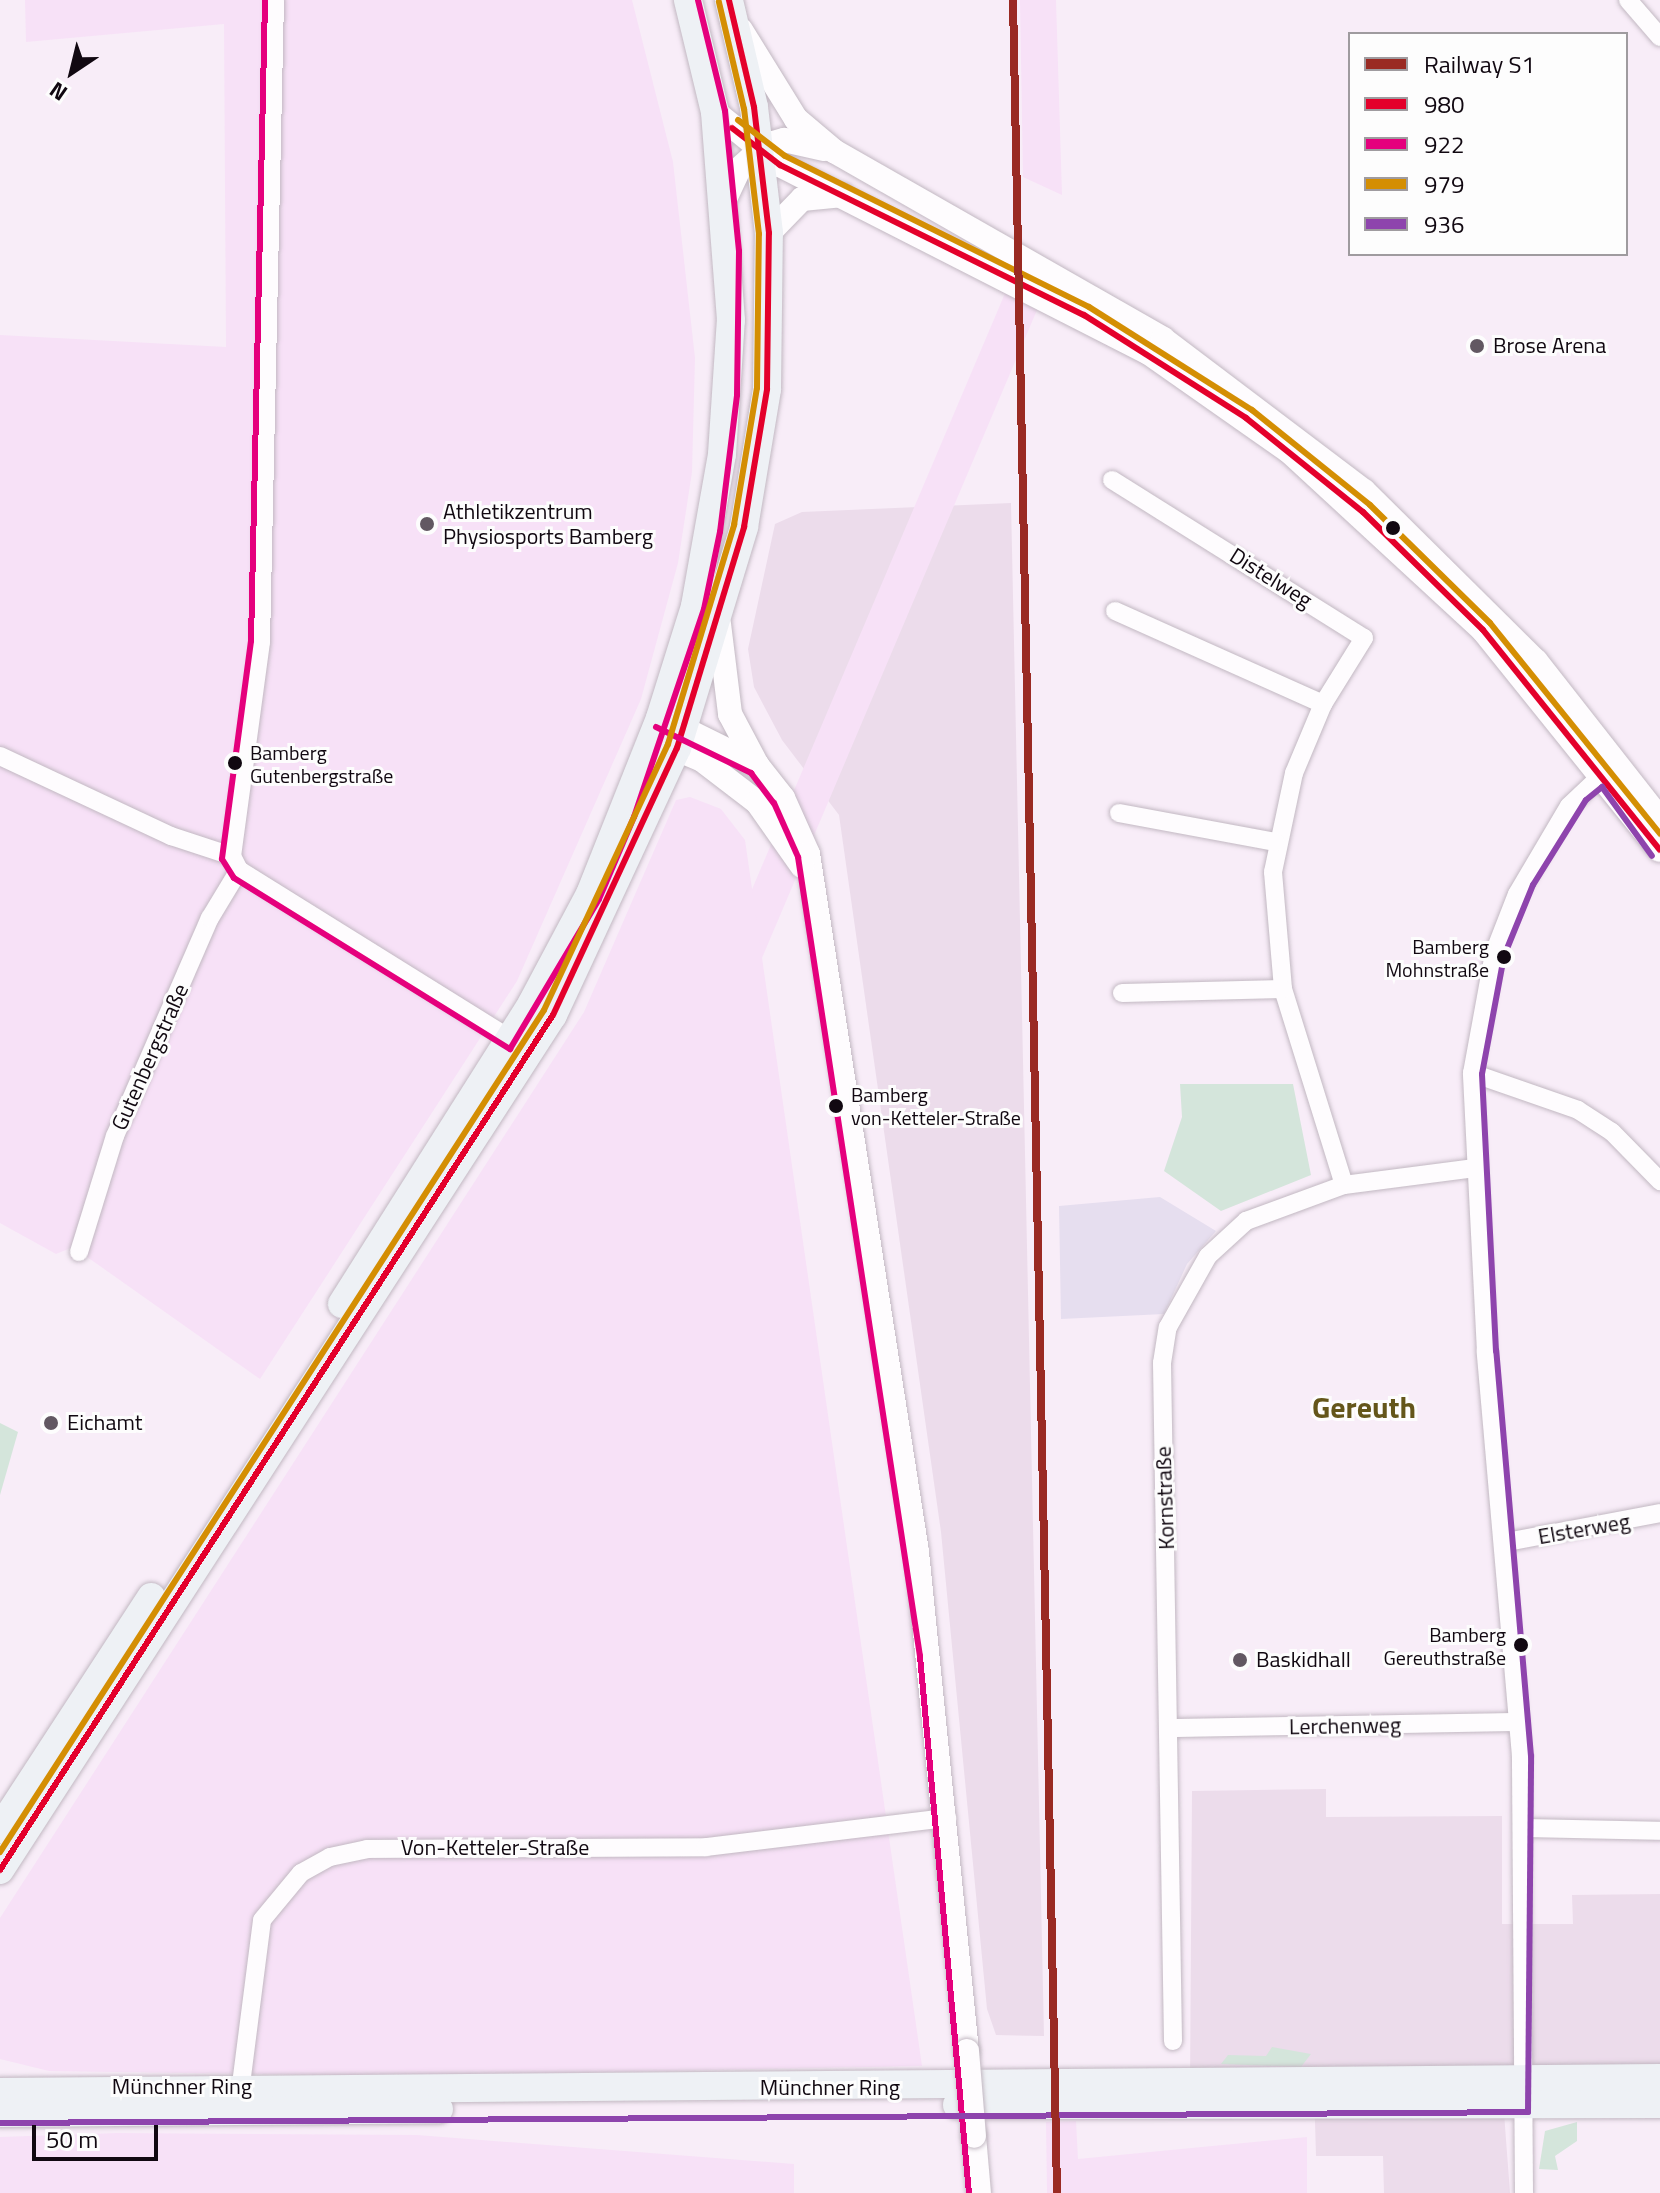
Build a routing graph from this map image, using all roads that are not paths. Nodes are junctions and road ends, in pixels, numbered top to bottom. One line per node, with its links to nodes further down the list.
1 (275, 0): 24 (street, Gutenbergstraße)
2 (688, 0): 6 (main road)
3 (1628, 0): 5 (street)
4 (731, 7): 7 (main road); 8 (street)
5 (1660, 37)
6 (715, 112): 7 (street); 10 (main road)
7 (759, 150): 8 (street); 9 (street); 10 (street); 11 (main road)
8 (834, 151): 21 (street)
9 (848, 195): 11 (street); 19 (street)
10 (726, 197): 16 (main road)
11 (769, 233): 14 (main road)
12 (1112, 480): 15 (street, Distelweg)
13 (1115, 611): 15 (street)
14 (719, 624): 16 (main road); 18 (street)
15 (1323, 704): 22 (street, Distelweg)
16 (669, 733): 18 (street); 25 (street); 28 (main road)
17 (0, 756): 24 (street)
18 (757, 765): 25 (street)
19 (1604, 773): 23 (street); 29 (street)
20 (1119, 813): 22 (street)
21 (1660, 819)
22 (1275, 842): 26 (street, Distelweg)
23 (1660, 850)
24 (235, 863): 28 (street); 33 (street, Gutenbergstraße)
25 (811, 881): 38 (street)
26 (1283, 989): 27 (street); 32 (street, Distelweg)
27 (1122, 993)
28 (520, 1046): 40 (main road); 42 (main road)
29 (1472, 1073): 30 (street); 31 (street)
30 (1475, 1168): 32 (street, Kornstraße); 35 (street)
31 (1660, 1181)
32 (1344, 1185): 37 (street, Kornstraße)
33 (79, 1252)
34 (1660, 1513): 35 (street, Elsterweg)
35 (1507, 1542): 36 (street)
36 (1519, 1722): 37 (street, Lerchenweg); 39 (street)
37 (1171, 1728): 43 (street, Kornstraße)
38 (947, 1818): 47 (street, Von-Ketteler-Straße); 49 (street, bridge)
39 (1522, 1828): 41 (street); 45 (street)
40 (0, 1829)
41 (1660, 1831)
42 (0, 1870)
43 (1173, 2041)
44 (1660, 2078): 45 (main road, Münchner Ring)
45 (1522, 2092): 47 (main road, Münchner Ring); 48 (main road, Münchner Ring); 50 (street)
46 (1, 2096): 47 (main road, Münchner Ring)
47 (239, 2099)
48 (1660, 2104)
49 (979, 2193)
50 (1524, 2193)

